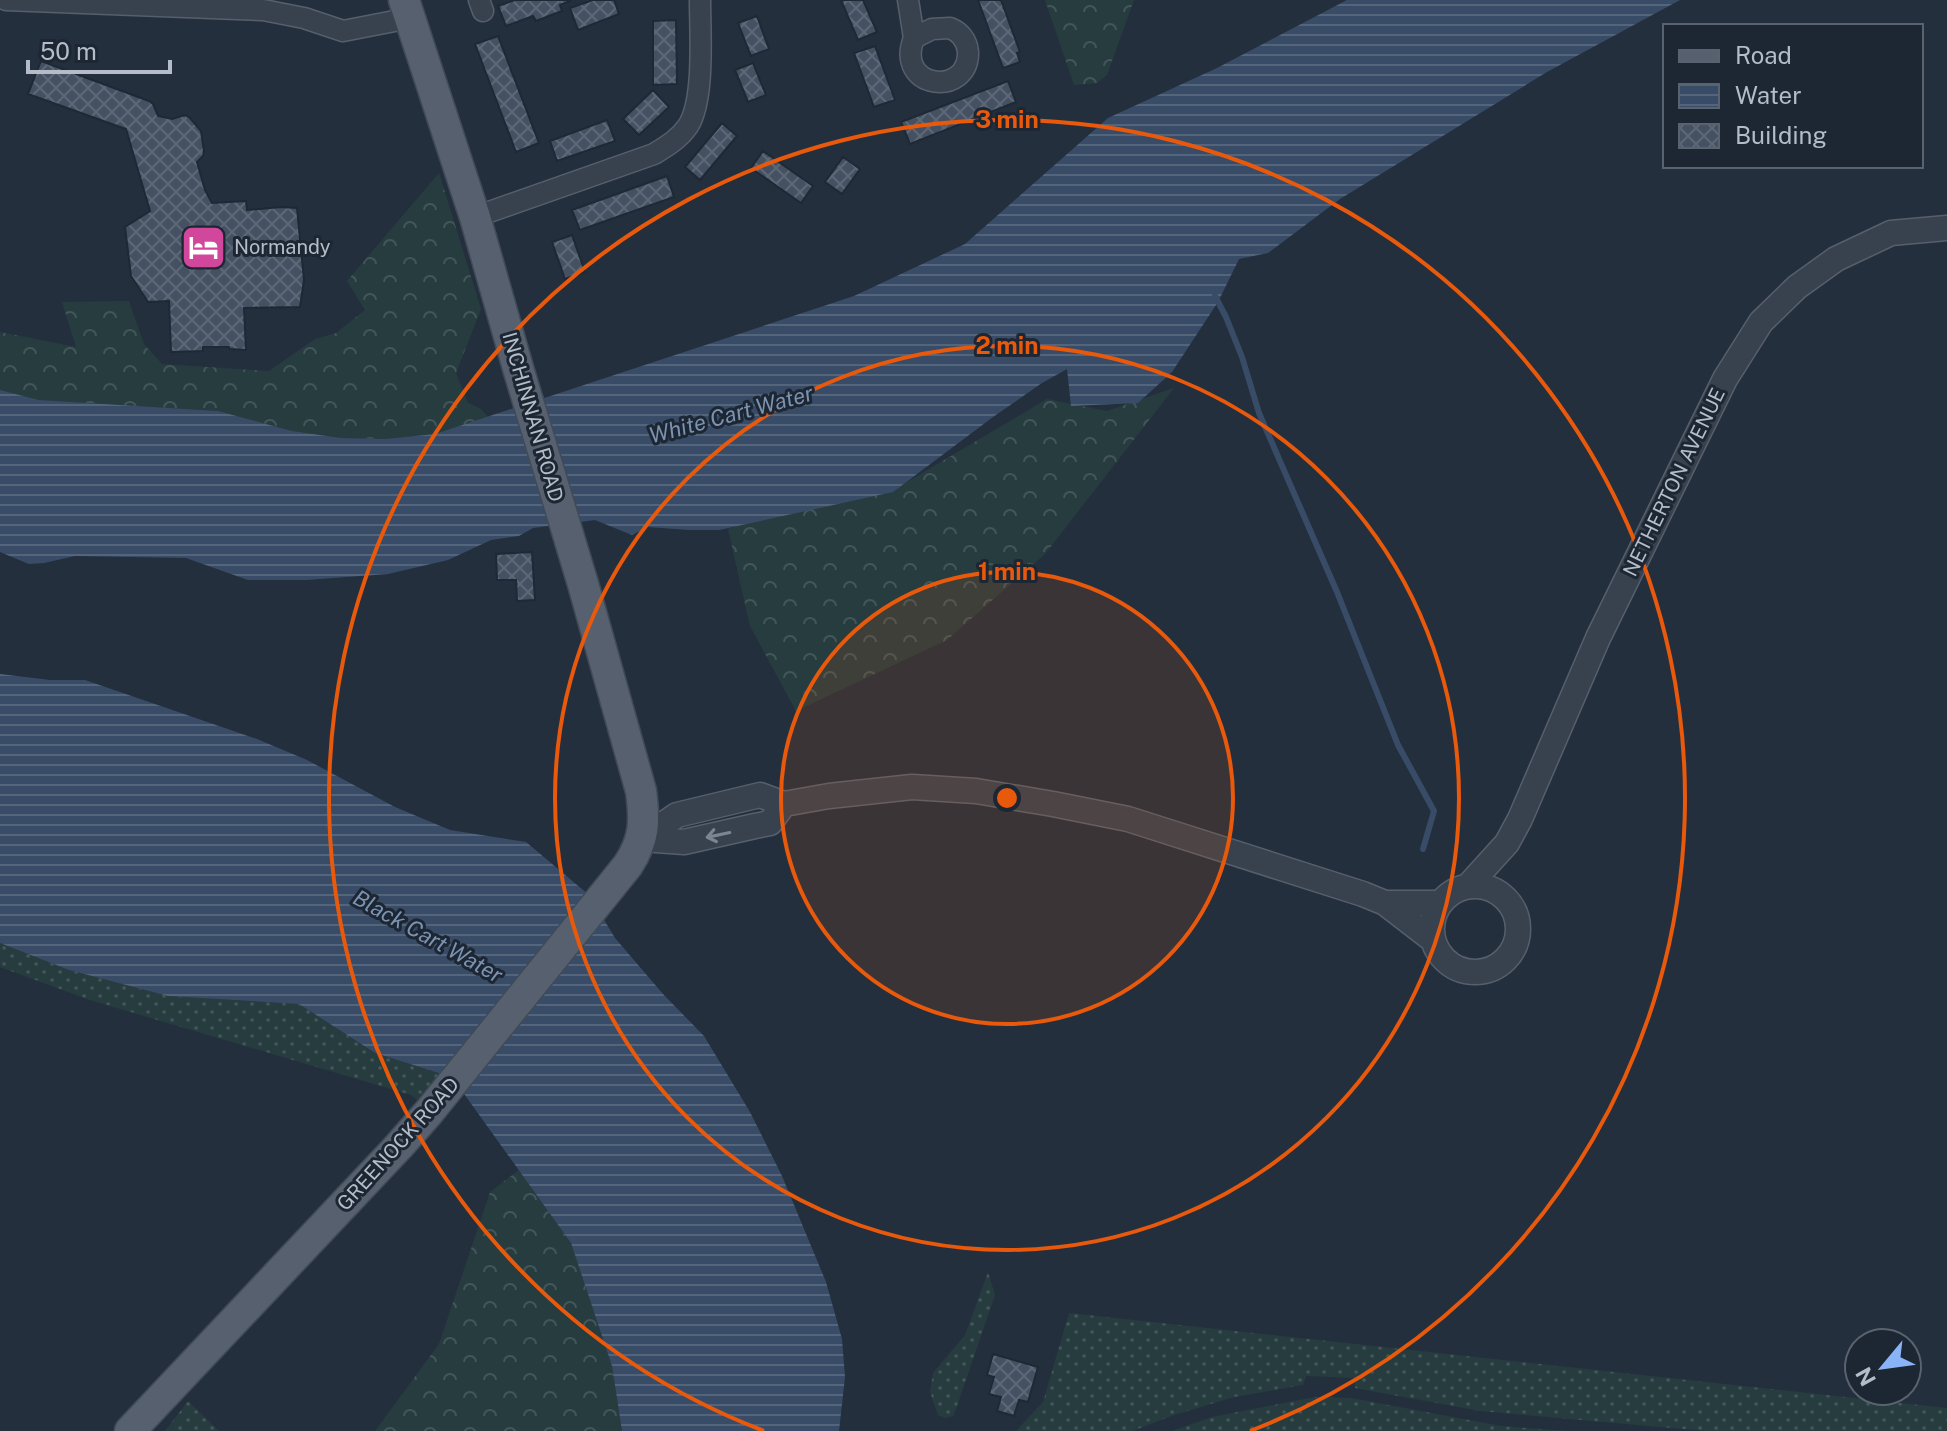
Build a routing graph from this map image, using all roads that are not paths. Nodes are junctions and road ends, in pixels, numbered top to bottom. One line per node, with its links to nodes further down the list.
1 (6, 0): 4 (street)
2 (700, 0): 6 (street)
3 (908, 0): 5 (street)
4 (407, 9): 6 (main road, INCHINNAN ROAD)
5 (914, 38)
6 (475, 217): 8 (main road, INCHINNAN ROAD)
7 (1947, 228): 9 (street, NETHERTON AVENUE)
8 (642, 839): 12 (street); 15 (main road, GREENOCK ROAD)
9 (1507, 843): 10 (street, NETHERTON AVENUE); 11 (street, NETHERTON AVENUE)
10 (1468, 886): 11 (street); 13 (street)
11 (1503, 895): 14 (street)
12 (1385, 903): 13 (street); 14 (street)
13 (1440, 903): 14 (street)
14 (1433, 940)
15 (130, 1431)

